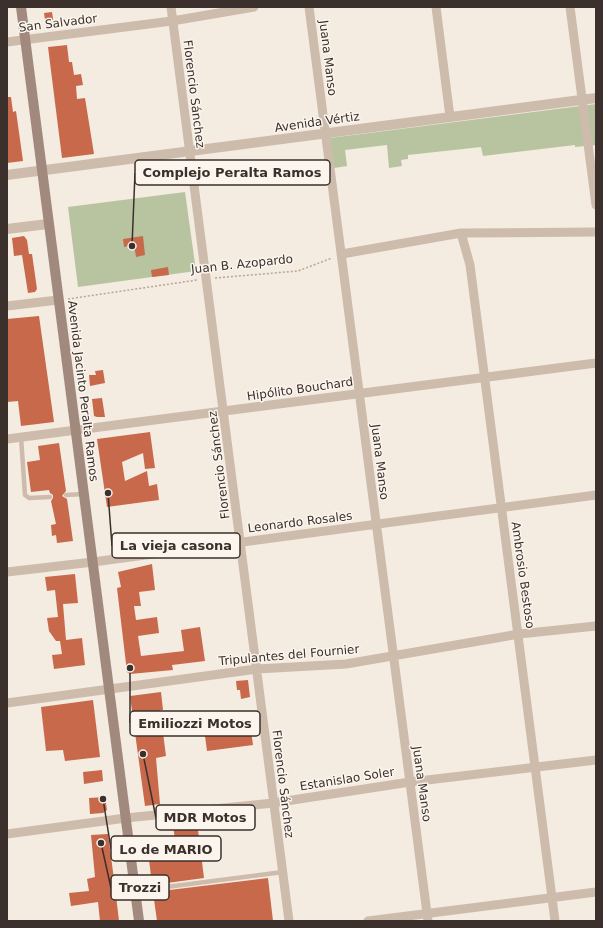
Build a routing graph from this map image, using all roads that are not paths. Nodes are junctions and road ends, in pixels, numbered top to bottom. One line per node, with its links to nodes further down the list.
1 (21, 7): 8 (main road, Avenida Jacinto Peralta Ramos)
2 (171, 7): 7 (street, Florencio Sánchez)
3 (254, 7): 7 (street, San Salvador)
4 (309, 7): 13 (street, Juana Manso)
5 (436, 7): 12 (street)
6 (570, 7): 11 (street)
7 (172, 21): 8 (street, San Salvador); 14 (street, Florencio Sánchez)
8 (25, 39): 9 (street, San Salvador); 15 (main road, Avenida Jacinto Peralta Ramos)
9 (7, 42)
10 (596, 98): 11 (street, Avenida Vértiz)
11 (582, 100): 12 (street, Avenida Vértiz); 17 (street)
12 (450, 117): 13 (street, Avenida Vértiz)
13 (326, 134): 14 (street, Avenida Vértiz); 22 (street, Juana Manso)
14 (190, 152): 15 (street, Avenida Vértiz); 28 (street, Florencio Sánchez)
15 (41, 171): 16 (street, Avenida Vértiz); 18 (main road, Avenida Jacinto Peralta Ramos)
16 (7, 175)
17 (596, 205)
18 (48, 224): 19 (street); 23 (main road, Avenida Jacinto Peralta Ramos)
19 (7, 229)
20 (596, 232): 21 (street)
21 (461, 233): 22 (street); 26 (street, Ambrosio Bestoso)
22 (342, 254): 27 (street, Juana Manso)
23 (58, 300): 24 (street); 29 (main road, Avenida Jacinto Peralta Ramos)
24 (7, 306)
25 (596, 363): 26 (street, Hipólito Bouchard)
26 (484, 376): 27 (street, Hipólito Bouchard); 36 (street, Ambrosio Bestoso)
27 (359, 394): 28 (street, Hipólito Bouchard); 37 (street, Juana Manso)
28 (225, 412): 29 (street, Hipólito Bouchard); 38 (street, Florencio Sánchez)
29 (75, 430): 30 (street, Hipólito Bouchard); 32 (main road, Avenida Jacinto Peralta Ramos)
30 (21, 437): 31 (street, Hipólito Bouchard); 34 (lane)
31 (7, 439)
32 (84, 494): 33 (lane); 39 (main road, Avenida Jacinto Peralta Ramos)
33 (66, 495)
34 (50, 496)
35 (596, 496): 36 (street, Leonardo Rosales)
36 (501, 508): 37 (street, Leonardo Rosales); 42 (street, Ambrosio Bestoso)
37 (376, 524): 38 (street, Leonardo Rosales); 43 (street, Juana Manso)
38 (240, 542): 39 (street, Leonardo Rosales); 44 (street, Florencio Sánchez)
39 (93, 562): 40 (street, Leonardo Rosales); 45 (main road, Avenida Jacinto Peralta Ramos)
40 (7, 572)
41 (596, 626): 42 (street, Tripulantes del Fournier)
42 (519, 634): 43 (street, Tripulantes del Fournier); 48 (street, Ambrosio Bestoso)
43 (392, 655): 44 (street, Tripulantes del Fournier); 49 (street, Juana Manso)
44 (257, 669): 45 (street, Tripulantes del Fournier); 50 (street, Florencio Sánchez)
45 (109, 688): 46 (street, Tripulantes del Fournier); 51 (main road, Avenida Jacinto Peralta Ramos)
46 (7, 704)
47 (596, 760): 48 (street, Estanislao Soler)
48 (535, 767): 49 (street, Estanislao Soler); 56 (street, Ambrosio Bestoso)
49 (410, 782): 50 (street, Estanislao Soler); 57 (street, Juana Manso)
50 (273, 803): 51 (street, Estanislao Soler); 53 (street, Florencio Sánchez)
51 (126, 818): 52 (street, Estanislao Soler); 54 (main road, Avenida Jacinto Peralta Ramos)
52 (7, 834)
53 (283, 872): 54 (lane); 59 (street, Florencio Sánchez)
54 (135, 891): 58 (main road, Avenida Jacinto Peralta Ramos)
55 (596, 892): 56 (street)
56 (552, 897): 57 (street); 61 (street, Ambrosio Bestoso)
57 (427, 917): 60 (street)
58 (139, 921)
59 (289, 921)
60 (368, 921)
61 (555, 921)

